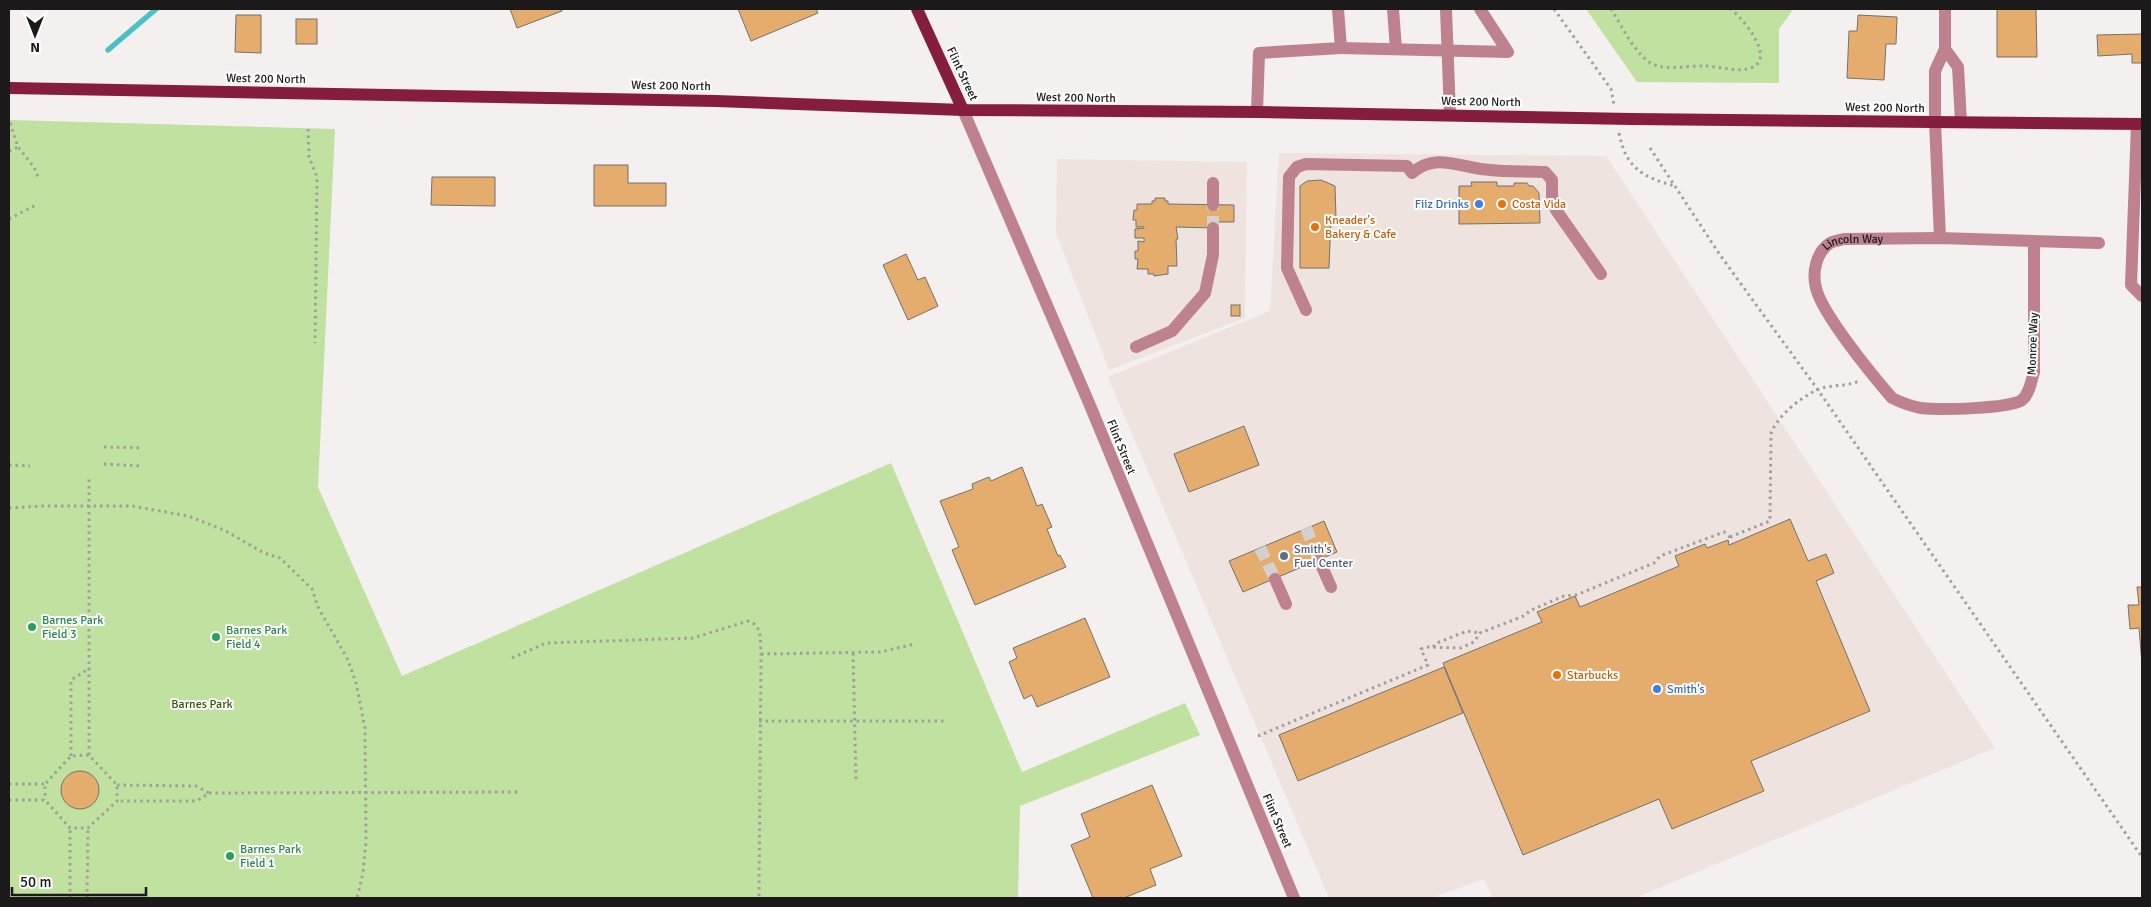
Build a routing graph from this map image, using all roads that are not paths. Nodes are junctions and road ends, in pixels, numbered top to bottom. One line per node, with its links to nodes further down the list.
1 (916, 9): 12 (main road, Flint Street)
2 (1338, 9): 7 (street)
3 (1393, 9): 8 (street)
4 (1446, 9): 10 (street)
5 (1480, 9): 10 (street)
6 (1945, 9): 9 (street)
7 (1341, 48): 8 (street); 13 (street)
8 (1396, 49): 10 (street)
9 (1945, 49): 15 (street); 16 (street)
10 (1448, 51): 14 (street)
11 (9, 88): 12 (main road, West 200 North)
12 (964, 110): 13 (main road, West 200 North); 33 (street, Flint Street)
13 (1257, 112): 14 (main road, West 200 North)
14 (1450, 115): 15 (main road, West 200 North)
15 (1935, 122): 16 (main road, West 200 North); 21 (street)
16 (1961, 122): 17 (main road, West 200 North)
17 (2139, 124): 25 (street)
18 (1213, 183): 19 (street)
19 (1213, 205)
20 (1213, 228): 27 (street)
21 (1940, 238): 22 (street, Lincoln Way); 28 (street, Lincoln Way)
22 (2034, 242): 23 (street, Lincoln Way); 28 (street, Monroe Way)
23 (2099, 242)
24 (1601, 274): 26 (street)
25 (2142, 296)
26 (1306, 310)
27 (1136, 347)
28 (1892, 398)
29 (1319, 560): 31 (street)
30 (1276, 579): 32 (street)
31 (1331, 587)
32 (1286, 604)
33 (1294, 898)

